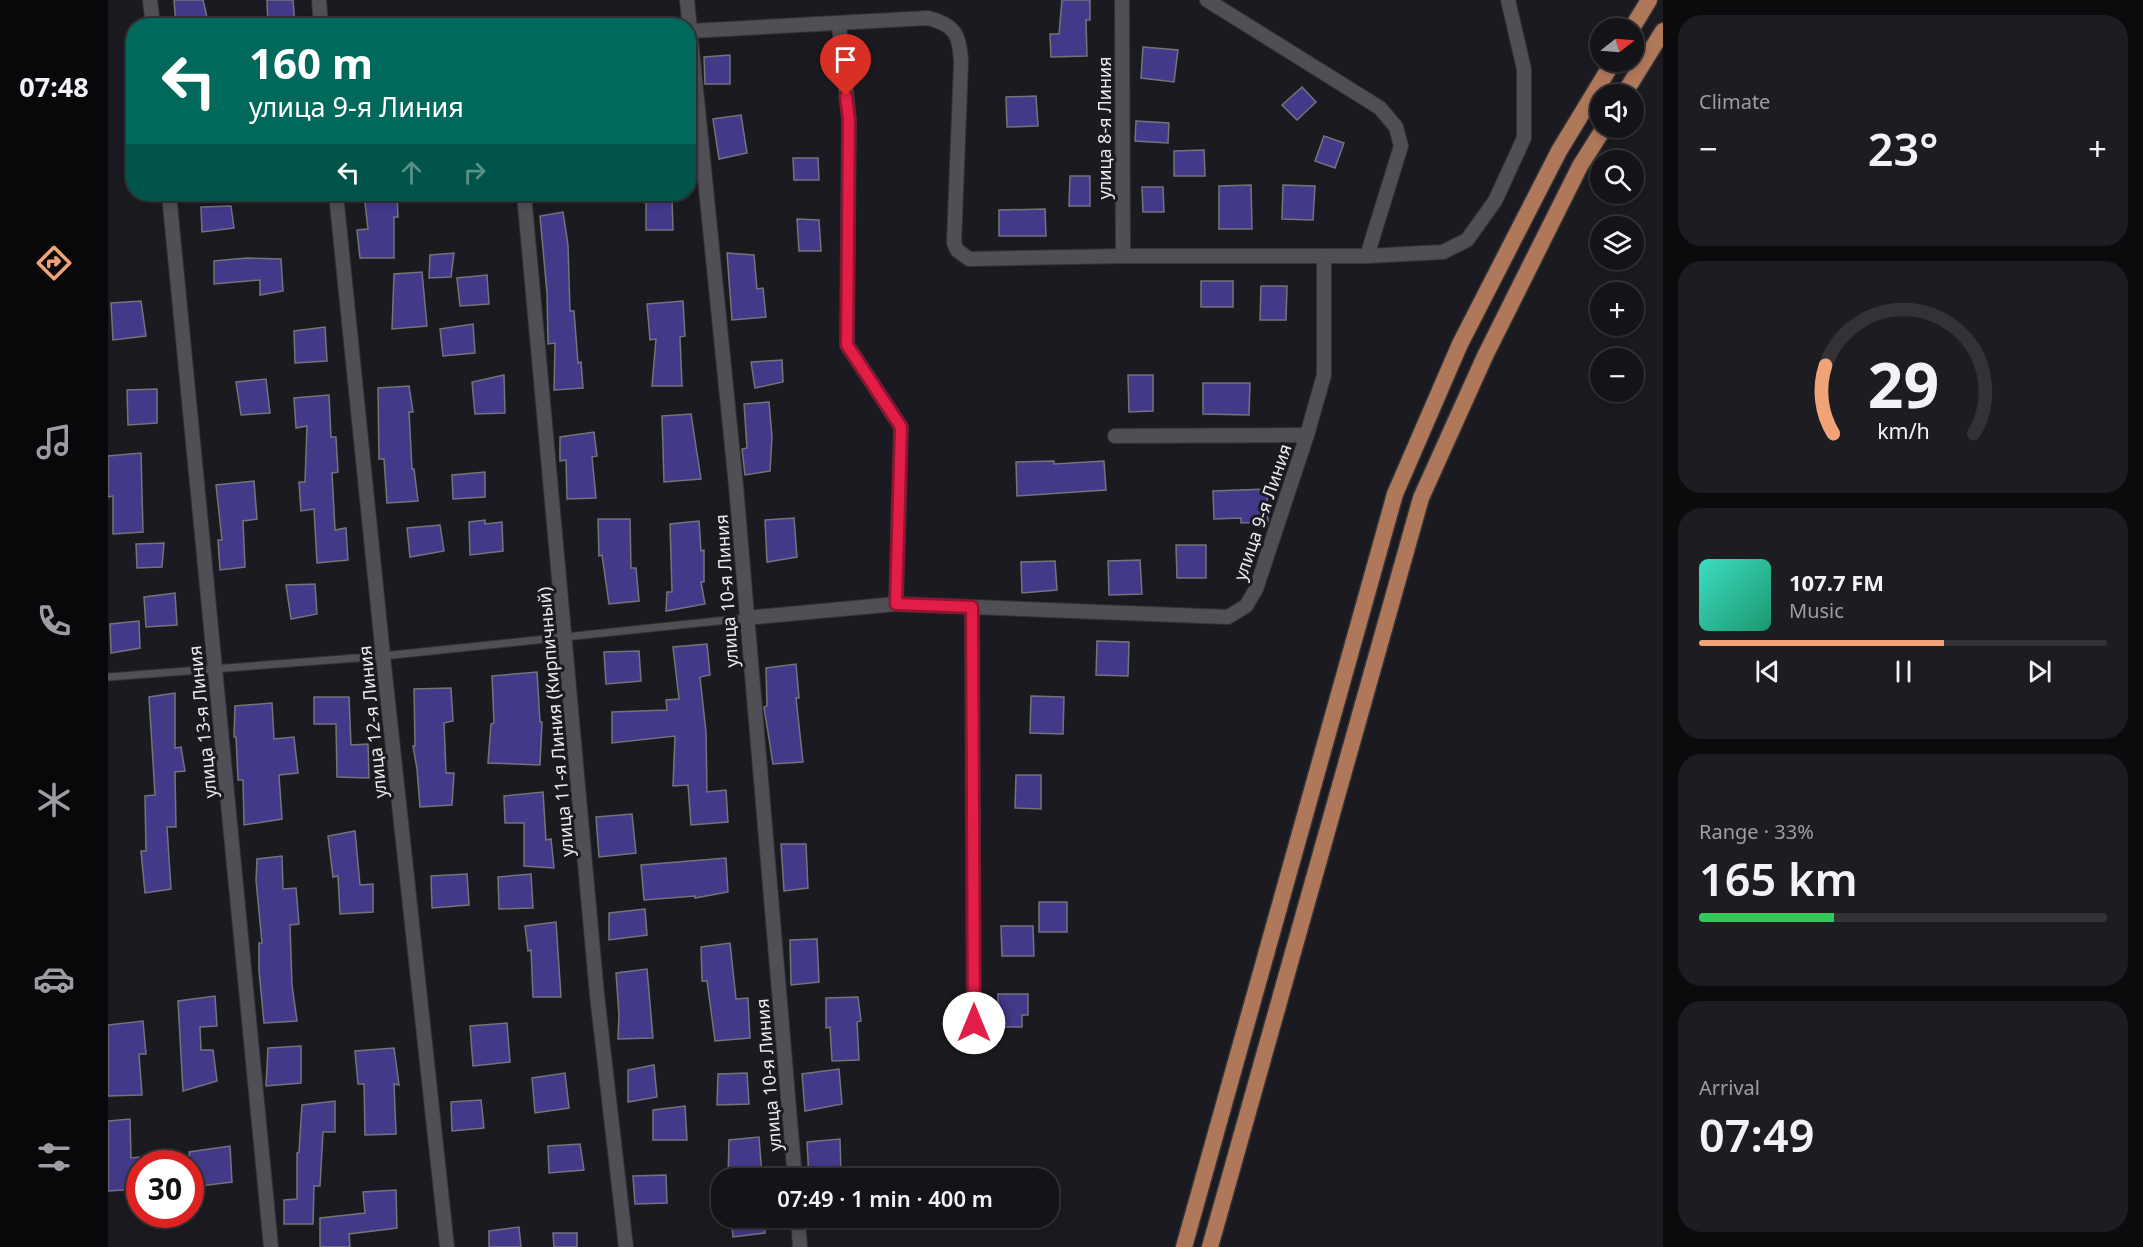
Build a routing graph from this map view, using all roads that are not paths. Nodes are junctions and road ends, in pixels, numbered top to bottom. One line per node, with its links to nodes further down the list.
1 (150, 0): 8 (street)
2 (319, 0): 9 (street)
3 (687, 0): 10 (street, улица 10-я Линия)
4 (1122, 0): 22 (street, улица 8-я Линия)
5 (1207, 0): 23 (street)
6 (1508, 0): 23 (street)
7 (1649, 0): 11 (main road)
8 (152, 18)
9 (320, 18)
10 (689, 18)
11 (1638, 18)
12 (838, 25): 13 (street); 22 (street); 27 (street)
13 (696, 31)
14 (1663, 31): 16 (main road)
15 (1607, 72): 41 (main road)
16 (1630, 84)
17 (696, 123): 29 (street, улица 10-я Линия)
18 (1598, 138): 42 (main road)
19 (170, 201): 32 (street, улица 13-я Линия)
20 (337, 201): 31 (street, улица 12-я Линия)
21 (525, 201): 30 (street, улица 11-я Линия (Кирпичный))
22 (1123, 256): 24 (street)
23 (1367, 256): 24 (street)
24 (1324, 258): 26 (street, улица 9-я Линия)
25 (1115, 435): 26 (street)
26 (1307, 435): 28 (street, улица 9-я Линия)
27 (896, 604): 28 (street, улица 9-я Линия); 29 (street, улица 9-я Линия)
28 (972, 607): 34 (street)
29 (746, 618): 30 (lane); 35 (street, улица 10-я Линия)
30 (565, 636): 31 (lane); 39 (street, улица 11-я Линия (Кирпичный))
31 (383, 656): 32 (lane); 38 (street, улица 12-я Линия)
32 (215, 670): 33 (lane); 37 (street, улица 13-я Линия)
33 (108, 678)
34 (974, 1046)
35 (794, 1168)
36 (799, 1228): 40 (street)
37 (272, 1247)
38 (447, 1247)
39 (626, 1247)
40 (800, 1247)
41 (1185, 1247)
42 (1210, 1247)

